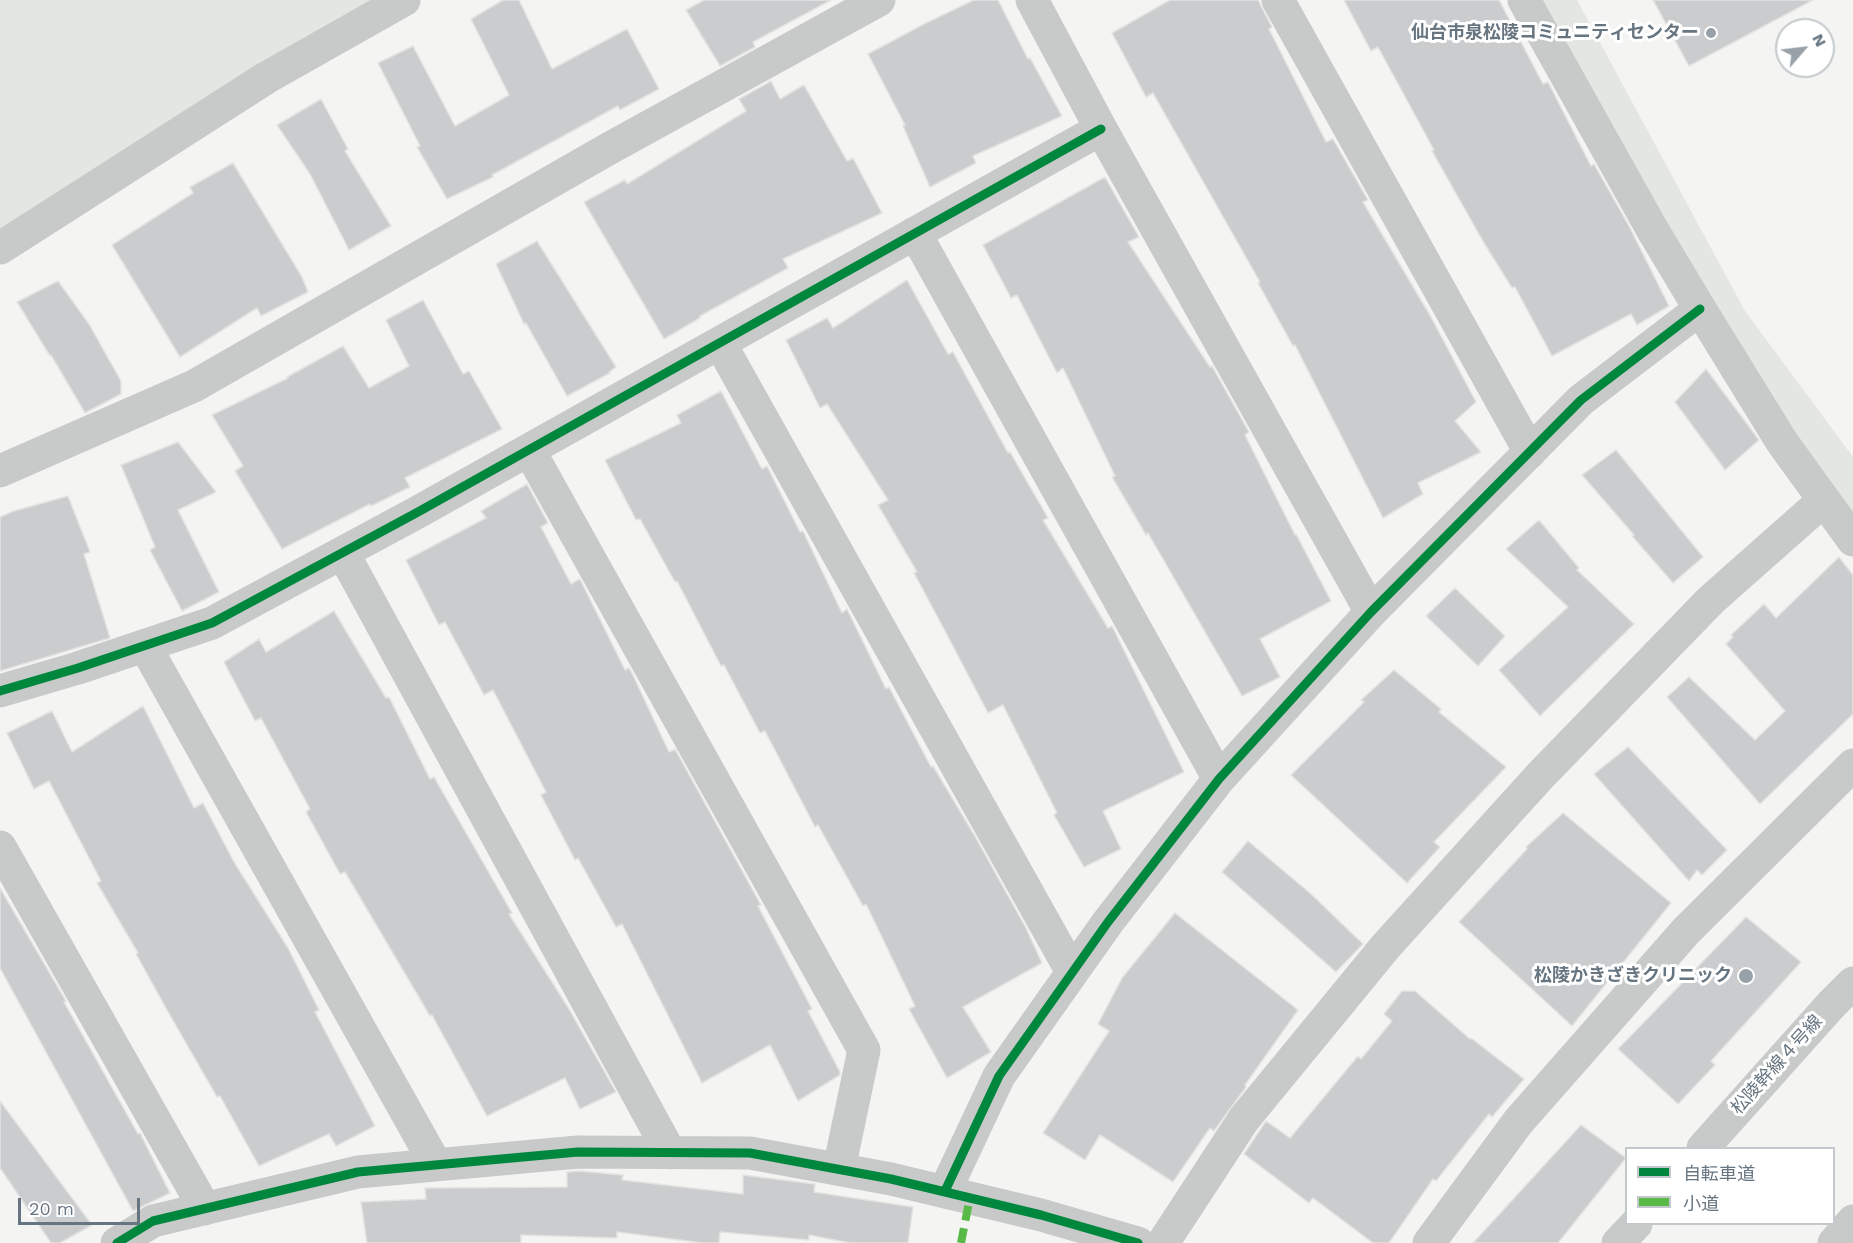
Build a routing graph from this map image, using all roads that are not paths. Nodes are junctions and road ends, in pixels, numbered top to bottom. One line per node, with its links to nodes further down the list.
1 (404, 0): 8 (street)
2 (879, 0): 13 (street)
3 (1032, 0): 6 (street)
4 (1278, 0): 12 (street)
5 (1524, 0): 9 (street)
6 (1101, 129): 7 (street); 17 (street)
7 (915, 233): 10 (street); 21 (street)
8 (0, 248)
9 (1700, 309): 12 (street); 14 (street)
10 (720, 343): 11 (street); 23 (street)
11 (529, 450): 16 (street); 28 (street)
12 (1530, 452): 17 (street)
13 (0, 471)
14 (1824, 500): 15 (street); 35 (street)
15 (1853, 540)
16 (343, 553): 18 (street); 26 (street)
17 (1371, 612): 21 (street)
18 (145, 646): 19 (street); 27 (street)
19 (0, 691)
20 (1853, 765): 36 (street)
21 (1219, 779): 23 (street)
22 (0, 847): 30 (street)
23 (1072, 972): 29 (street)
24 (1853, 983): 25 (street, 松陵幹線４号線)
25 (1705, 1147)
26 (670, 1153): 27 (street); 28 (street)
27 (435, 1165): 30 (street)
28 (839, 1169): 29 (street)
29 (945, 1191): 34 (street)
30 (205, 1209): 33 (street)
31 (1853, 1221): 38 (street)
32 (1635, 1225): 37 (street)
33 (117, 1243)
34 (1138, 1243)
35 (1163, 1243)
36 (1429, 1243)
37 (1618, 1243)
38 (1834, 1243)

